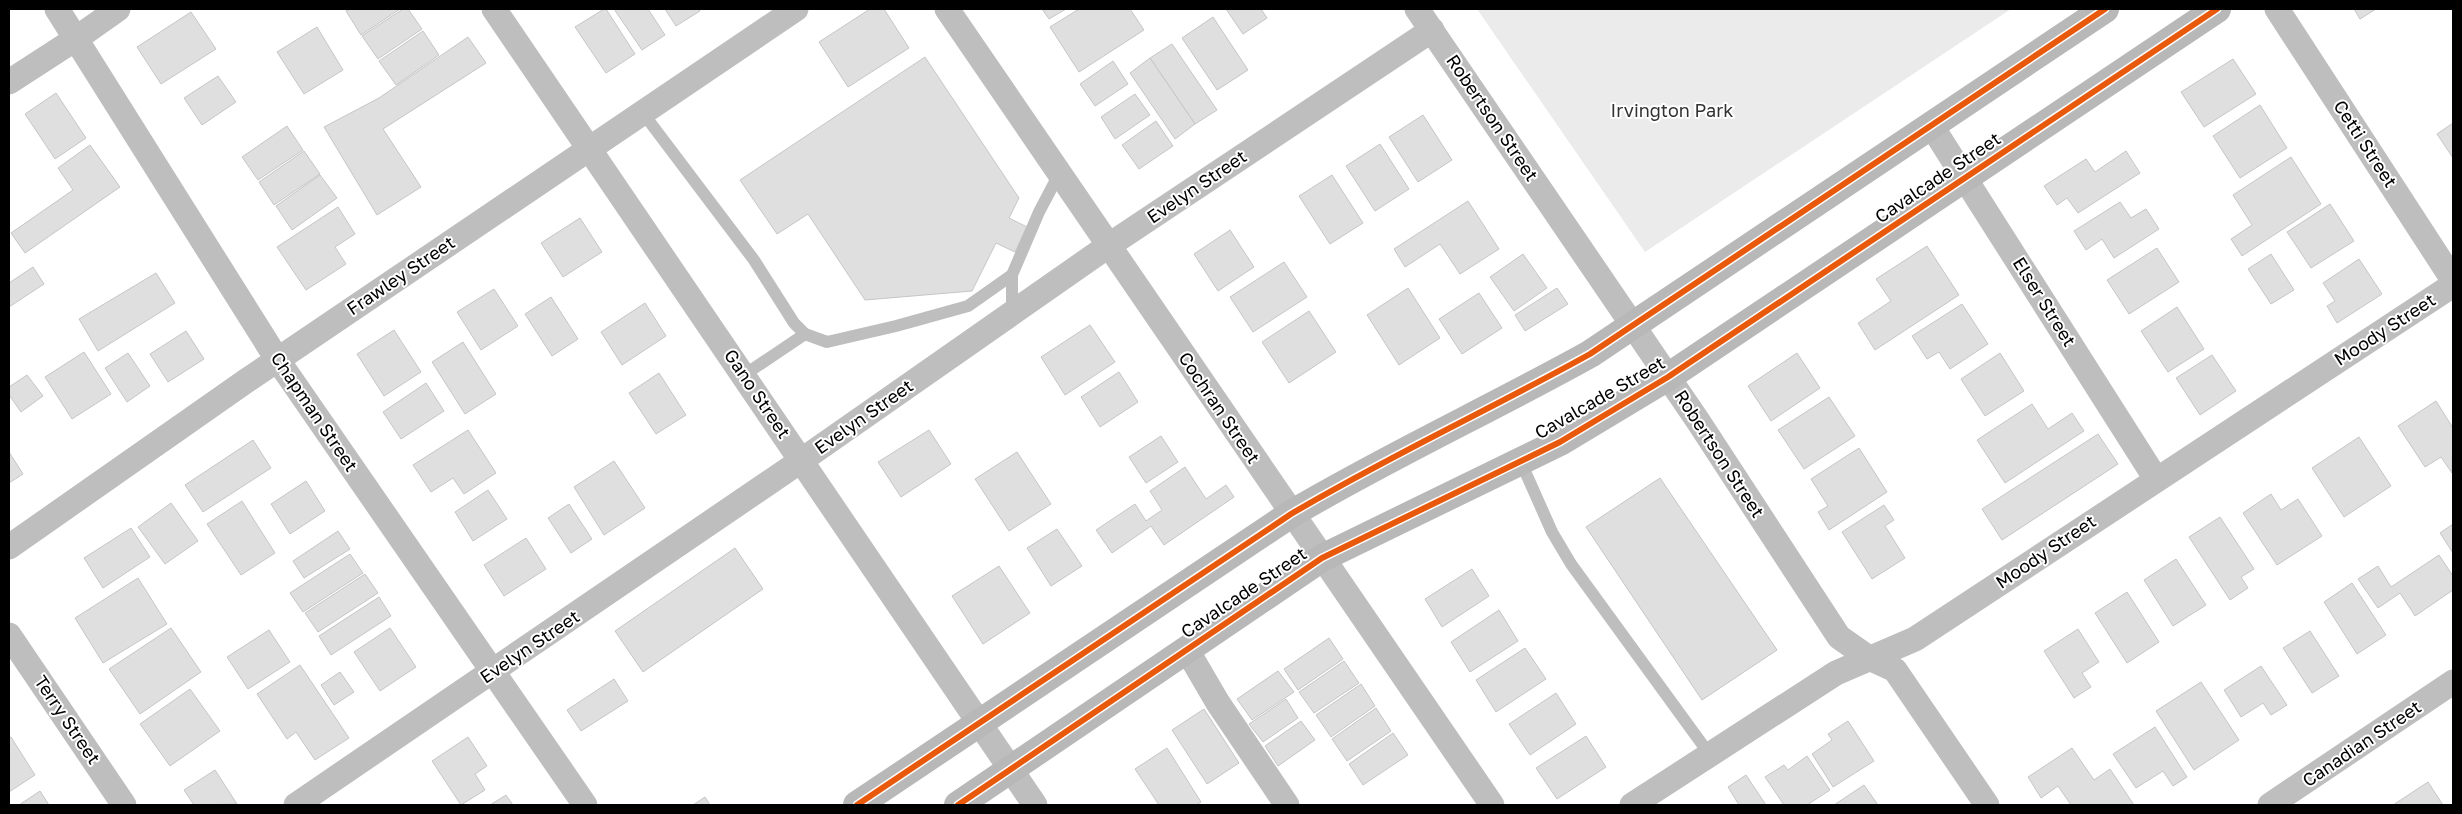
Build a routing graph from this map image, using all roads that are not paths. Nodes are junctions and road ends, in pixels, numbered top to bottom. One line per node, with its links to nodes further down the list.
1 (57, 9): 11 (street, Chapman Street)
2 (118, 9): 11 (street)
3 (494, 9): 15 (street, Gano Street)
4 (796, 9): 13 (street, Frawley Street)
5 (947, 9): 16 (street, Cochran Street)
6 (1418, 9): 10 (street, Robertson Street)
7 (2105, 9): 14 (main road)
8 (2217, 9): 17 (main road, Cavalcade Street)
9 (2278, 9): 20 (street, Cetti Street)
10 (1432, 30): 18 (street, Evelyn Street); 23 (street, Robertson Street)
11 (77, 38): 12 (street); 25 (street, Chapman Street)
12 (9, 82)
13 (643, 113): 15 (street, Frawley Street); 24 (lane)
14 (1931, 126): 17 (street, Elser Street); 23 (main road)
15 (588, 150): 25 (street, Frawley Street); 26 (street, Gano Street)
16 (1059, 174): 18 (street, Cochran Street); 19 (lane)
17 (1965, 178): 27 (main road, Cavalcade Street); 30 (street, Elser Street)
18 (1108, 246): 22 (street, Evelyn Street); 31 (street, Cochran Street)
19 (1012, 275): 22 (lane); 24 (lane)
20 (2453, 280)
21 (2453, 285): 30 (street, Moody Street)
22 (1012, 313): 28 (street, Evelyn Street)
23 (1634, 325): 27 (street, Robertson Street); 31 (main road)
24 (805, 334): 26 (lane)
25 (277, 359): 32 (street, Frawley Street); 37 (street, Chapman Street)
26 (744, 375): 28 (street, Gano Street)
27 (1668, 377): 29 (main road, Cavalcade Street); 36 (street, Robertson Street)
28 (802, 460): 37 (street, Evelyn Street); 39 (street, Gano Street)
29 (1520, 460): 33 (main road, Cavalcade Street); 40 (lane)
30 (2156, 479): 36 (street, Moody Street)
31 (1291, 514): 33 (street, Cochran Street); 39 (main road)
32 (9, 547)
33 (1322, 558): 35 (main road, Cavalcade Street); 49 (street, Cochran Street)
34 (9, 636): 42 (street, Terry Street)
35 (1187, 650): 41 (main road, Cavalcade Street); 48 (street)
36 (1869, 658): 40 (street, Moody Street); 51 (street, Robertson Street)
37 (493, 672): 43 (street, Evelyn Street); 44 (street, Chapman Street)
38 (2453, 682): 52 (street, Canadian Street)
39 (979, 723): 41 (street, Gano Street); 45 (main road)
40 (1710, 755): 50 (street, Moody Street)
41 (1010, 770): 46 (main road, Cavalcade Street); 47 (street, Gano Street)
42 (124, 805)
43 (296, 805)
44 (585, 805)
45 (857, 805)
46 (958, 805)
47 (1035, 805)
48 (1288, 805)
49 (1492, 805)
50 (1632, 805)
51 (1988, 805)
52 (2270, 805)

